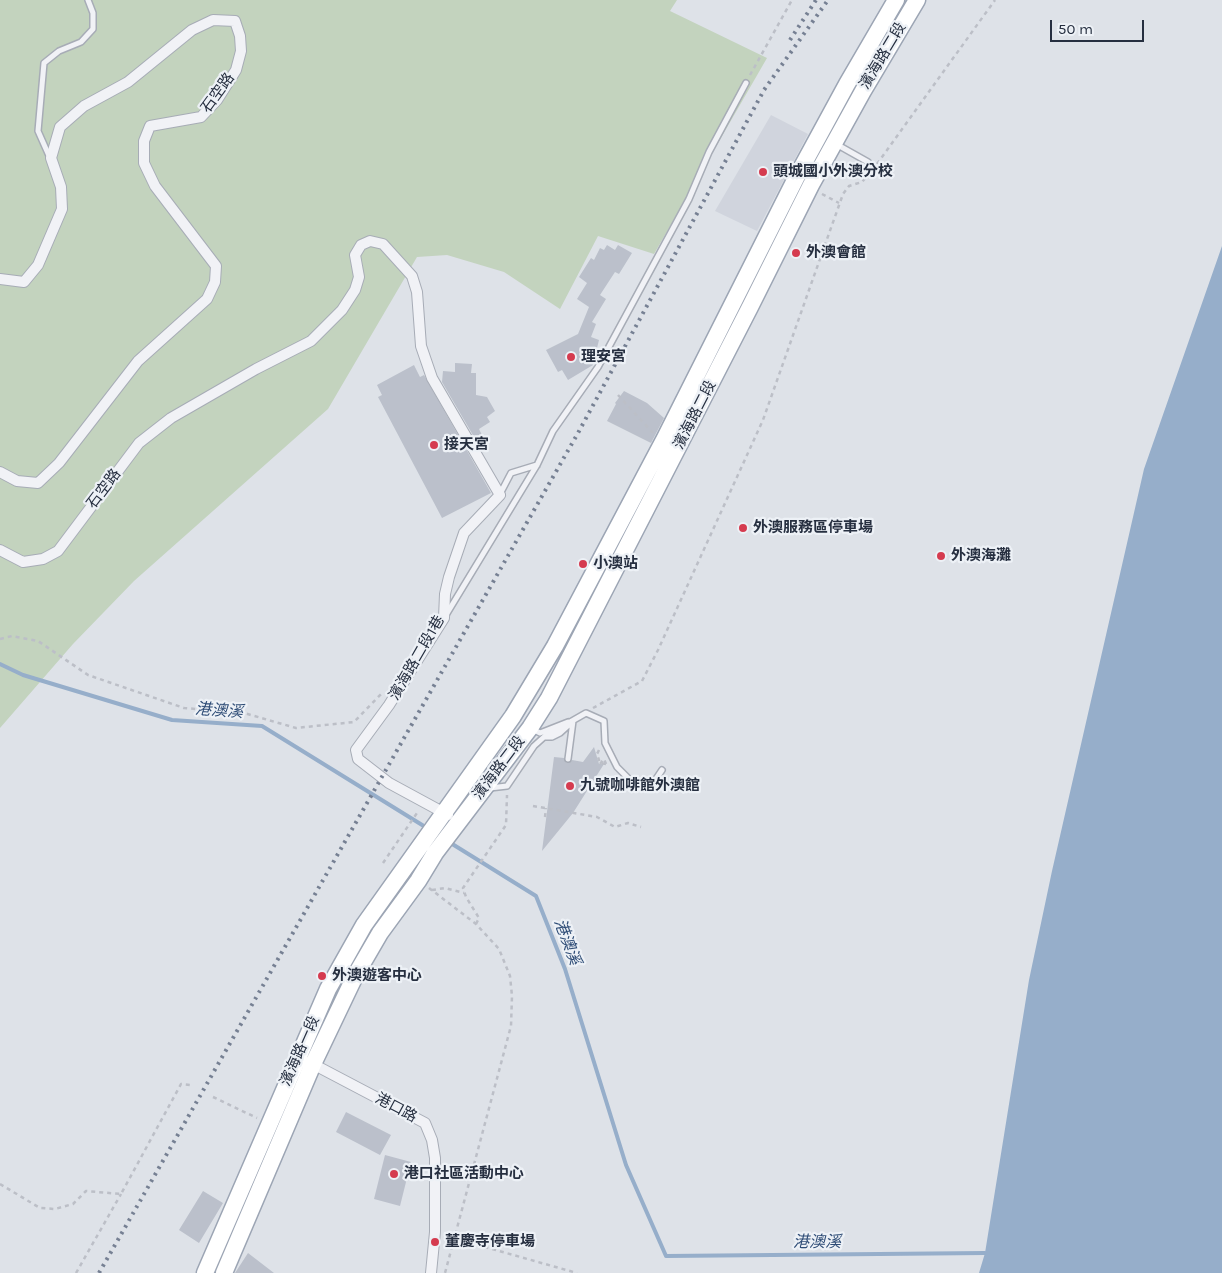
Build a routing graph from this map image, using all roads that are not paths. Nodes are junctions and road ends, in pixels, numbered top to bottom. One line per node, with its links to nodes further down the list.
1 (88, 0): 6 (lane)
2 (896, 0): 8 (main road, 濱海路二段)
3 (917, 0): 5 (main road, 濱海路二段)
4 (746, 83): 13 (lane)
5 (834, 143): 7 (lane); 8 (main road, 濱海路二段)
6 (50, 158): 9 (street); 14 (street, 石空路)
7 (868, 162)
8 (808, 184): 10 (main road, 濱海路二段); 11 (main road, 濱海路二段)
9 (0, 279)
10 (735, 298): 11 (main road); 12 (main road, 濱海路二段)
11 (750, 307): 12 (main road, 濱海路二段)
12 (666, 440): 16 (main road, 濱海路二段); 17 (main road, 濱海路二段)
13 (537, 465): 15 (lane, 濱海路二段1巷); 19 (lane)
14 (0, 472)
15 (500, 495): 18 (street, 石空路); 19 (street, 濱海路二段1巷)
16 (623, 516): 17 (main road); 20 (main road, 濱海路二段)
17 (639, 521): 21 (main road, 濱海路二段)
18 (0, 550)
19 (444, 618): 27 (street, 濱海路二段1巷)
20 (555, 646): 21 (main road); 27 (main road, 濱海路二段)
21 (570, 654): 23 (main road, 濱海路二段)
22 (573, 721): 23 (lane); 24 (lane); 25 (lane); 26 (lane)
23 (530, 728): 26 (main road, 濱海路二段)
24 (568, 759)
25 (662, 770)
26 (484, 788): 28 (main road, 濱海路二段)
27 (444, 813): 28 (street, 濱海路二段1巷); 29 (main road, 濱海路二段)
28 (460, 821): 30 (main road, 濱海路二段)
29 (420, 844): 31 (main road, 濱海路一段)
30 (435, 853): 32 (main road, 濱海路一段)
31 (297, 1055): 32 (street, 港口路); 33 (main road, 濱海路一段)
32 (313, 1064): 34 (main road, 濱海路一段); 37 (street, 港口路)
33 (232, 1208): 34 (main road); 35 (main road, 濱海路一段)
34 (249, 1215): 36 (main road, 濱海路一段)
35 (204, 1273)
36 (224, 1273)
37 (431, 1273)

